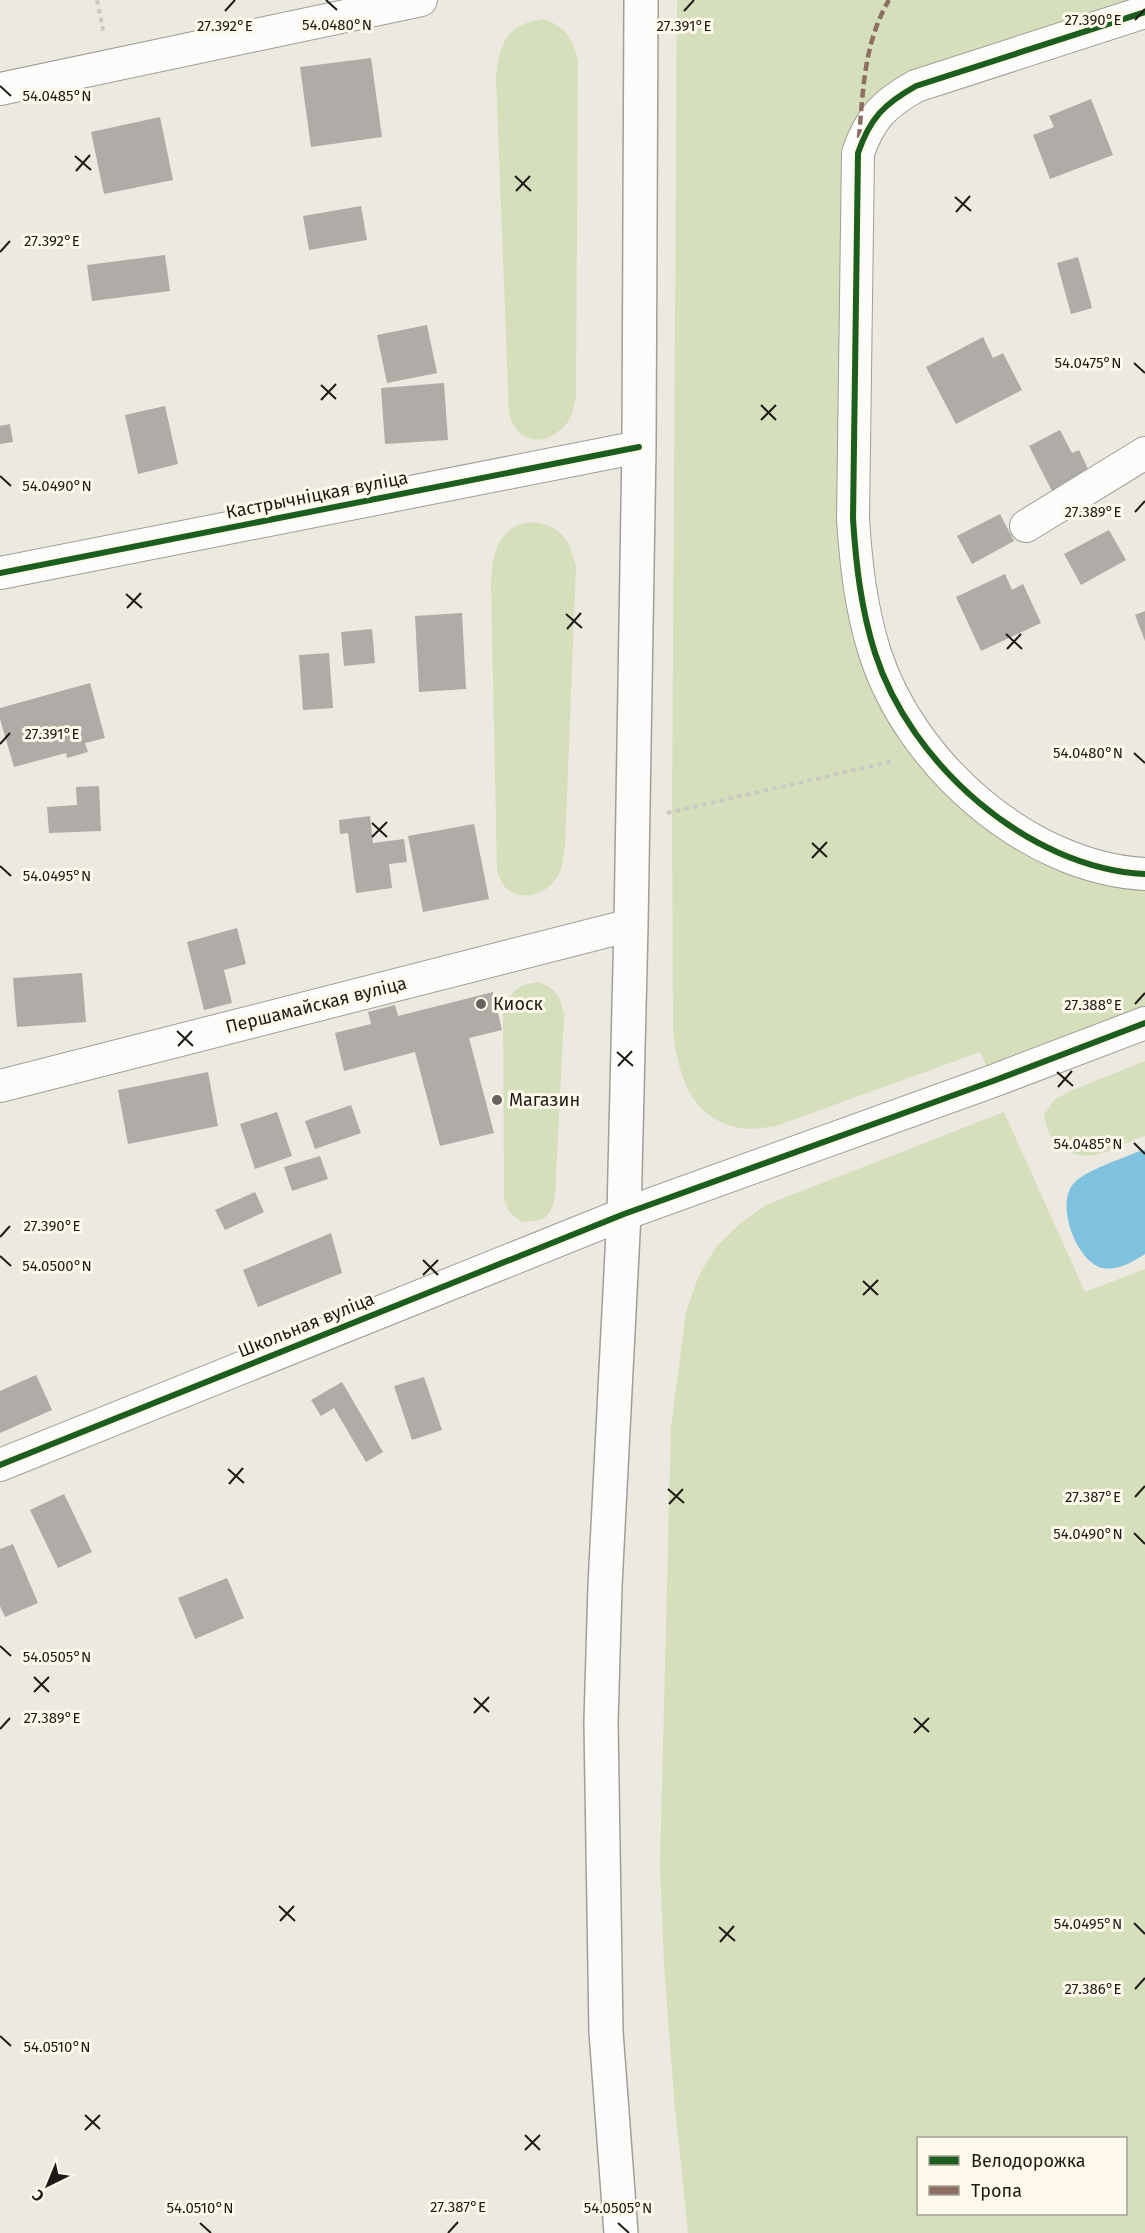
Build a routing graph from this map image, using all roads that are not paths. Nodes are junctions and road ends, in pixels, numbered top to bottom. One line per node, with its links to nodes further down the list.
1 (421, 0): 4 (street)
2 (640, 0): 5 (main road)
3 (1145, 12): 9 (street)
4 (0, 89)
5 (639, 447): 8 (street, Кастрычніцкая вуліца); 10 (main road)
6 (1145, 453): 7 (street)
7 (1026, 526)
8 (0, 573)
9 (1145, 874)
10 (631, 925): 12 (street, Першамайская вуліца); 13 (main road)
11 (1145, 1023): 13 (street, Школьная вуліца)
12 (0, 1086)
13 (624, 1214): 14 (street, Школьная вуліца); 15 (main road)
14 (0, 1465)
15 (621, 2233)

